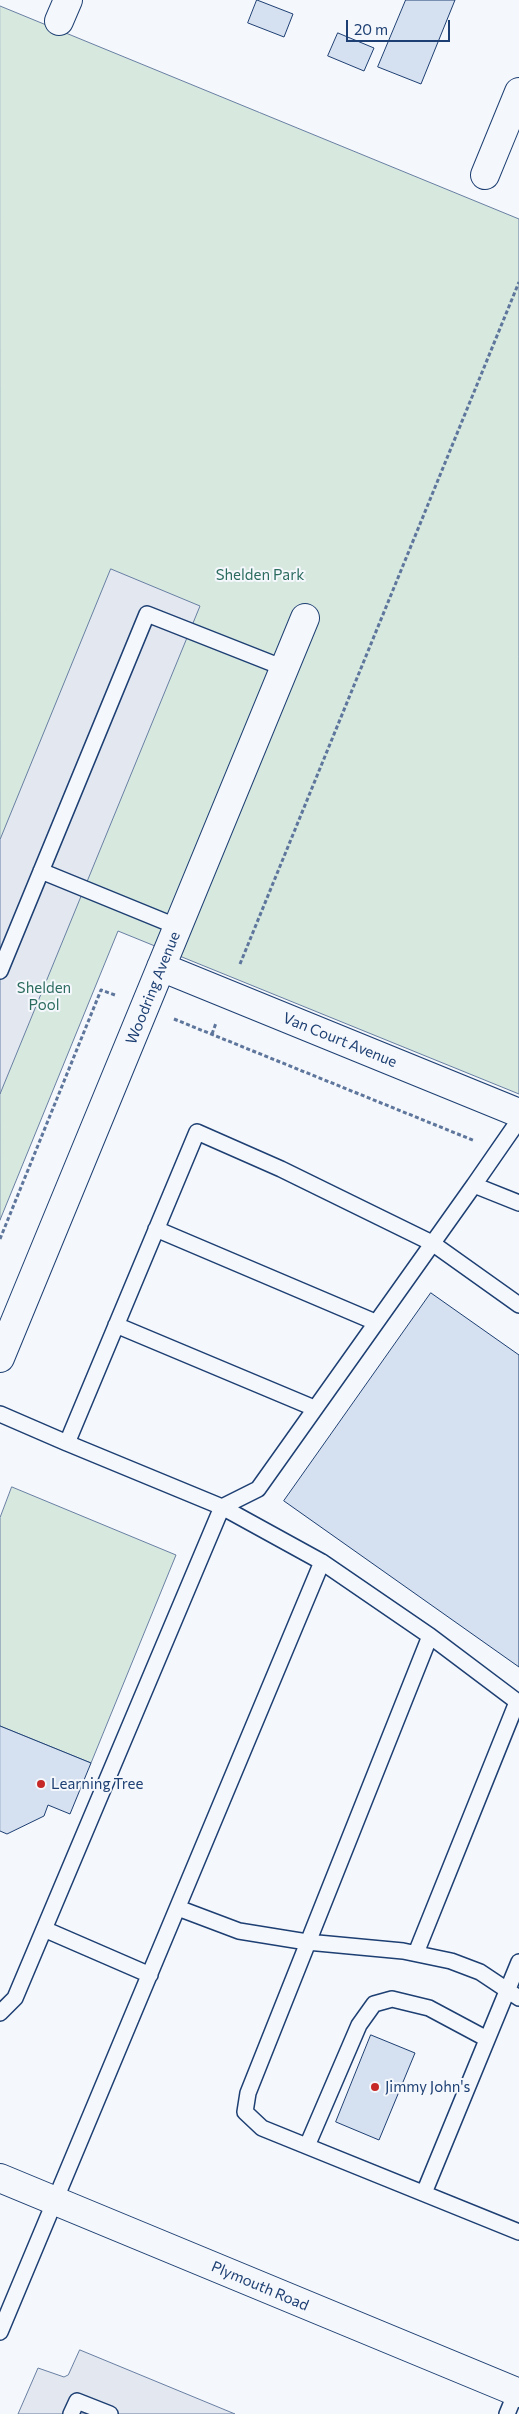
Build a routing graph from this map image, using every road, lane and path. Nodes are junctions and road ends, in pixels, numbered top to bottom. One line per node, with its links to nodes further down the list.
1 (519, 92): 2 (street)
2 (485, 175)
3 (519, 282): 10 (path)
4 (305, 618): 5 (street, Woodring Avenue)
5 (284, 668): 6 (lane); 7 (street, Woodring Avenue)
6 (41, 871): 7 (lane); 9 (lane)
7 (178, 927): 8 (street, Woodring Avenue)
8 (161, 967): 10 (street, Van Court Avenue); 11 (street, Woodring Avenue)
9 (0, 971)
10 (228, 994): 12 (path); 13 (street, Van Court Avenue)
11 (144, 1008): 12 (path); 19 (path); 24 (street, Woodring Avenue)
12 (212, 1034): 15 (path)
13 (519, 1114)
14 (519, 1120): 15 (lane)
15 (498, 1150): 16 (lane)
16 (474, 1185): 17 (lane); 20 (lane)
17 (519, 1203)
18 (156, 1229): 20 (lane); 22 (lane); 23 (lane)
19 (0, 1239)
20 (432, 1243): 21 (lane); 22 (lane)
21 (519, 1305)
22 (375, 1322): 25 (lane)
23 (116, 1325): 25 (lane); 27 (lane)
24 (0, 1358)
25 (314, 1408): 28 (lane)
26 (0, 1414): 27 (lane)
27 (67, 1444): 28 (lane)
28 (222, 1507): 29 (lane); 33 (lane)
29 (322, 1562): 30 (lane); 32 (lane)
30 (430, 1636): 31 (lane); 34 (lane)
31 (518, 1702): 35 (lane)
32 (178, 1908): 34 (lane); 37 (lane)
33 (44, 1929): 37 (lane); 39 (lane)
34 (307, 1942): 35 (lane); 41 (lane)
35 (416, 1953): 38 (lane)
36 (519, 1962): 38 (lane)
37 (150, 1975): 44 (lane)
38 (513, 1994): 40 (lane)
39 (0, 2013)
40 (488, 2039): 41 (lane); 43 (lane)
41 (307, 2146): 43 (lane)
42 (0, 2178): 44 (street, Plymouth Road)
43 (424, 2192): 45 (lane)
44 (56, 2201): 46 (lane); 47 (street, Plymouth Road)
45 (519, 2232)
46 (0, 2332)
47 (514, 2400)
48 (71, 2414): 49 (lane)
49 (110, 2414)

